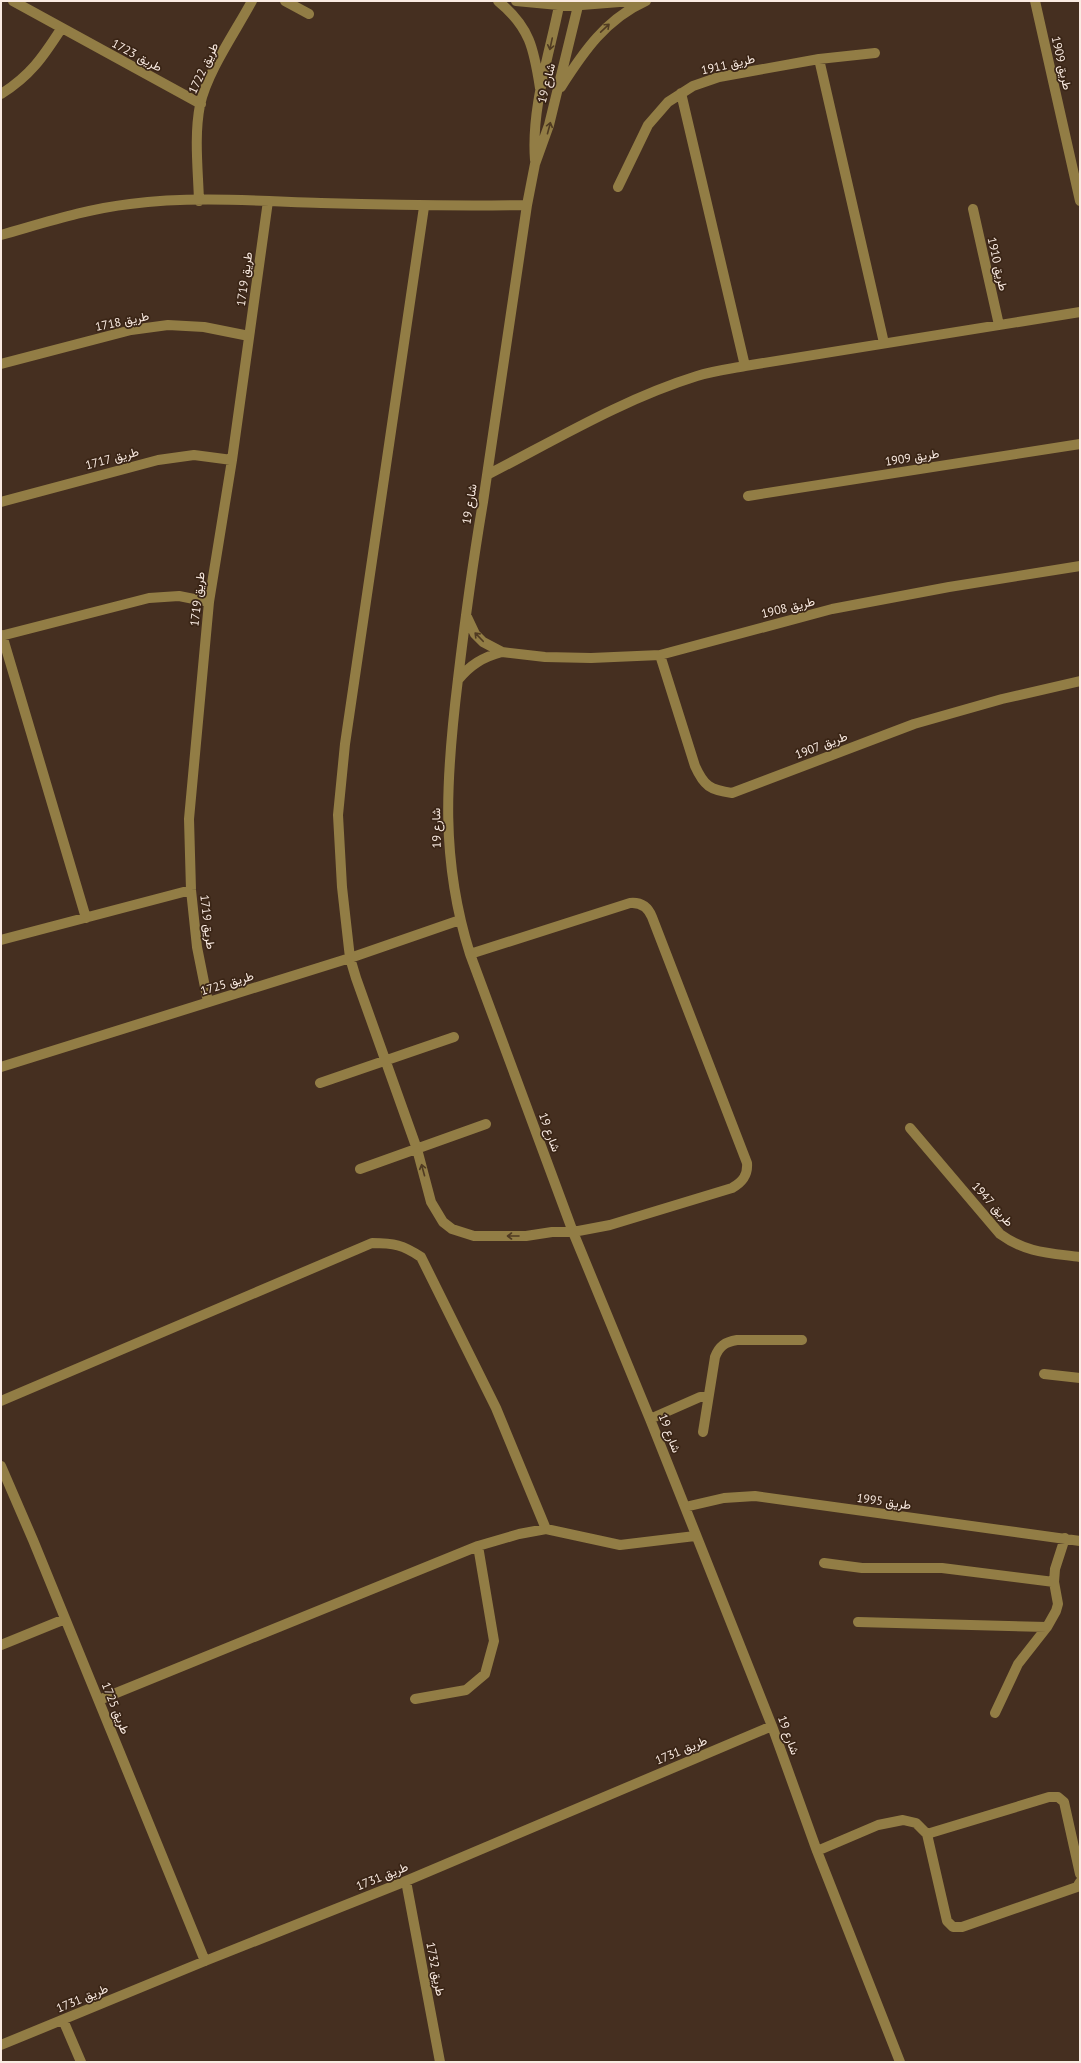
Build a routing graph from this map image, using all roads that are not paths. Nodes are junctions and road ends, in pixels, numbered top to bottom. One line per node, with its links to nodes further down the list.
1 (13, 1): 11 (street, طريق 1723)
2 (252, 1): 18 (street, طريق 1722)
3 (285, 1): 10 (street)
4 (498, 1): 16 (street)
5 (516, 1): 9 (street)
6 (632, 1): 9 (street)
7 (646, 1): 17 (street, one-way to 7)
8 (1035, 1): 23 (street, طريق 1909)
9 (569, 5): 16 (street, شارع 19, one-way to 16); 17 (street, شارع 19)
10 (309, 14)
11 (61, 28): 15 (street); 18 (street, طريق 1723)
12 (874, 53): 13 (street, طريق 1911)
13 (819, 59): 14 (street, طريق 1911); 31 (street)
14 (681, 93): 20 (street, طريق 1911); 33 (street)
15 (1, 94)
16 (541, 94): 19 (street, شارع 19)
17 (557, 94): 19 (street, شارع 19, one-way to 17)
18 (201, 104): 21 (street, طريق 1722)
19 (535, 164): 24 (street, شارع 19)
20 (618, 187)
21 (199, 201): 22 (street); 27 (street)
22 (268, 201): 25 (street); 30 (street, طريق 1719)
23 (1080, 201)
24 (527, 205): 25 (street); 36 (street, شارع 19)
25 (424, 207): 52 (street)
26 (973, 209): 29 (street, طريق 1910)
27 (1, 235)
28 (1080, 312): 29 (street)
29 (999, 325): 31 (street)
30 (250, 336): 32 (street, طريق 1718); 35 (street, طريق 1719)
31 (884, 343): 33 (street)
32 (1, 364)
33 (745, 366): 36 (street)
34 (1080, 444): 37 (street, طريق 1909)
35 (232, 460): 38 (street, طريق 1717); 40 (street, طريق 1719)
36 (487, 475): 41 (street, شارع 19)
37 (748, 496)
38 (1, 502)
39 (1080, 566): 44 (street, طريق 1908)
40 (209, 602): 42 (street); 47 (street, طريق 1719)
41 (465, 614): 43 (street, طريق 1908, one-way to 41); 45 (street, شارع 19)
42 (2, 635): 48 (street)
43 (502, 652): 44 (street, طريق 1908); 45 (street, طريق 1908)
44 (660, 655): 46 (street, طريق 1907)
45 (458, 680): 49 (street, شارع 19)
46 (1080, 681)
47 (191, 890): 48 (street); 53 (street, طريق 1719)
48 (86, 918): 50 (street)
49 (460, 920): 51 (street, شارع 19); 52 (street, طريق 1725)
50 (1, 940)
51 (470, 954): 62 (street, شارع 19); 62 (street)
52 (350, 958): 53 (street, طريق 1725); 55 (street)
53 (208, 1002): 56 (street, طريق 1725)
54 (454, 1037): 55 (street)
55 (385, 1061): 57 (street); 60 (street)
56 (1, 1067)
57 (320, 1083)
58 (486, 1124): 60 (street)
59 (910, 1128): 63 (street, طريق 1947)
60 (417, 1149): 61 (street); 62 (street, one-way to 60)
61 (360, 1169)
62 (574, 1232): 69 (street, شارع 19)
63 (1080, 1257)
64 (802, 1340): 67 (street)
65 (1044, 1374): 66 (street)
66 (1080, 1378)
67 (708, 1397): 69 (street); 70 (street)
68 (1, 1401): 73 (street)
69 (650, 1419): 72 (street, شارع 19)
70 (703, 1432)
71 (1, 1466): 80 (street, طريق 1725)
72 (685, 1507): 74 (street, شارع 19); 75 (street, طريق 1995)
73 (546, 1529): 74 (street); 77 (street)
74 (695, 1536): 87 (street, شارع 19)
75 (1065, 1538): 76 (street, طريق 1995); 79 (street)
76 (1080, 1541)
77 (478, 1546): 84 (street); 85 (street)
78 (824, 1563): 79 (street)
79 (1054, 1582): 82 (street)
80 (65, 1619): 83 (street); 85 (street, طريق 1725)
81 (858, 1622): 82 (street)
82 (1047, 1627): 86 (street)
83 (1, 1645)
84 (415, 1699)
85 (99, 1700): 93 (street, طريق 1725)
86 (995, 1713)
87 (772, 1726): 89 (street, شارع 19); 91 (street, طريق 1731)
88 (927, 1834): 89 (street); 90 (street); 92 (street)
89 (817, 1851): 98 (street, شارع 19)
90 (1080, 1874)
91 (406, 1881): 93 (street, طريق 1731); 97 (street, طريق 1732)
92 (1080, 1882)
93 (205, 1961): 94 (street, طريق 1731)
94 (63, 2020): 95 (street, طريق 1731); 96 (street)
95 (1, 2045)
96 (81, 2062)
97 (440, 2062)
98 (900, 2062)

